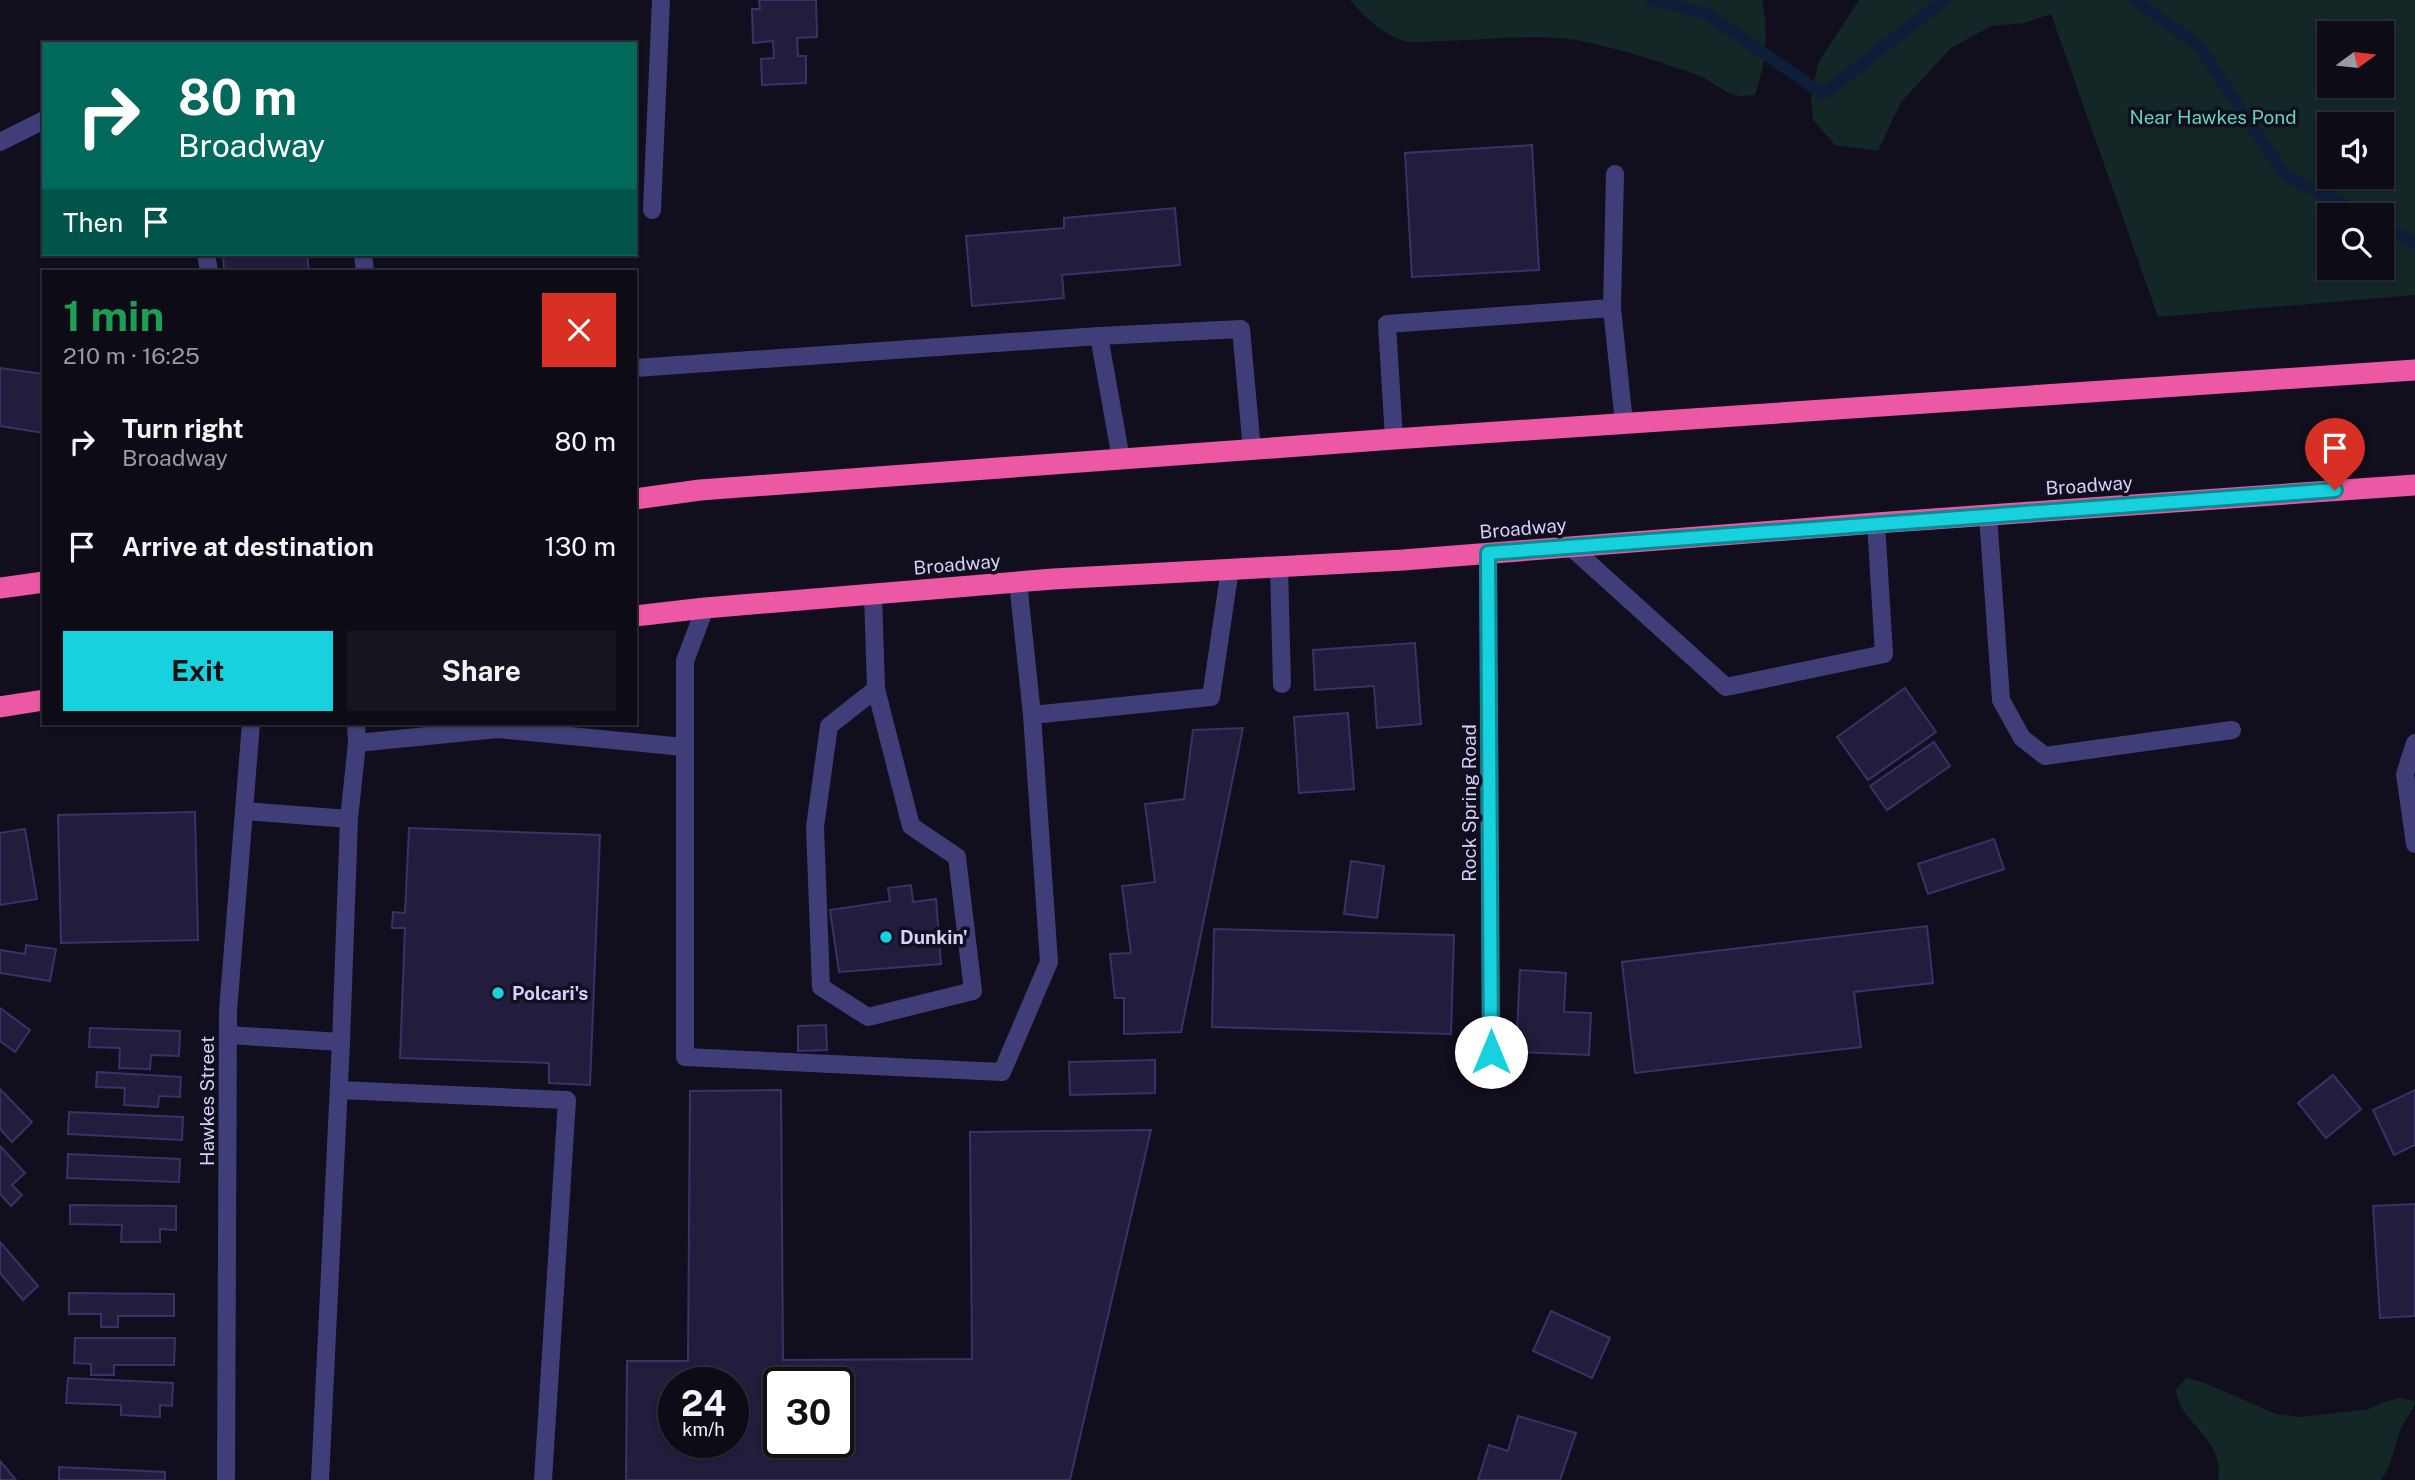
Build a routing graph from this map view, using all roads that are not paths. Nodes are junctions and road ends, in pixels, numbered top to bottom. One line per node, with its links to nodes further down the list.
1 (661, 0): 5 (street)
2 (42, 121): 3 (street)
3 (0, 142)
4 (1615, 174): 6 (street)
5 (652, 210)
6 (1612, 308): 10 (street); 11 (street)
7 (1099, 336): 8 (street); 12 (street); 13 (street)
8 (637, 368)
9 (2415, 370): 10 (highway)
10 (1625, 423): 11 (highway)
11 (1394, 439): 12 (highway)
12 (1252, 450): 13 (highway)
13 (1121, 459): 15 (highway)
14 (2415, 485): 16 (highway, Broadway)
15 (637, 499)
16 (1988, 515): 17 (highway, Broadway); 35 (street)
17 (1876, 523): 18 (highway, Broadway); 18 (street)
18 (1571, 547): 19 (highway, Broadway)
19 (1488, 553): 20 (highway, Broadway); 45 (street, Rock Spring Road)
20 (1279, 567): 21 (highway, Broadway); 28 (street)
21 (1230, 569): 23 (highway, Broadway); 32 (street)
22 (42, 582): 24 (highway)
23 (1018, 582): 25 (highway, Broadway); 32 (street)
24 (0, 588)
25 (873, 594): 26 (highway, Broadway); 29 (street)
26 (705, 608): 27 (highway, Broadway); 39 (street)
27 (637, 616)
28 (1282, 684)
29 (877, 689): 29 (street)
30 (42, 700): 31 (highway)
31 (0, 707)
32 (1031, 715): 39 (street)
33 (251, 725): 40 (street, Hawkes Street)
34 (356, 725): 37 (street)
35 (2232, 730)
36 (603, 731): 37 (street); 39 (street)
37 (357, 743): 41 (street)
38 (2415, 743): 42 (street)
39 (684, 747)
40 (244, 811): 41 (street); 43 (street, Hawkes Street)
41 (349, 819): 44 (street)
42 (2415, 845)
43 (228, 1035): 44 (street); 47 (street, Hawkes Street)
44 (341, 1042): 46 (street)
45 (1491, 1052)
46 (339, 1090): 48 (street); 49 (street)
47 (226, 1480)
48 (320, 1480)
49 (543, 1480)

